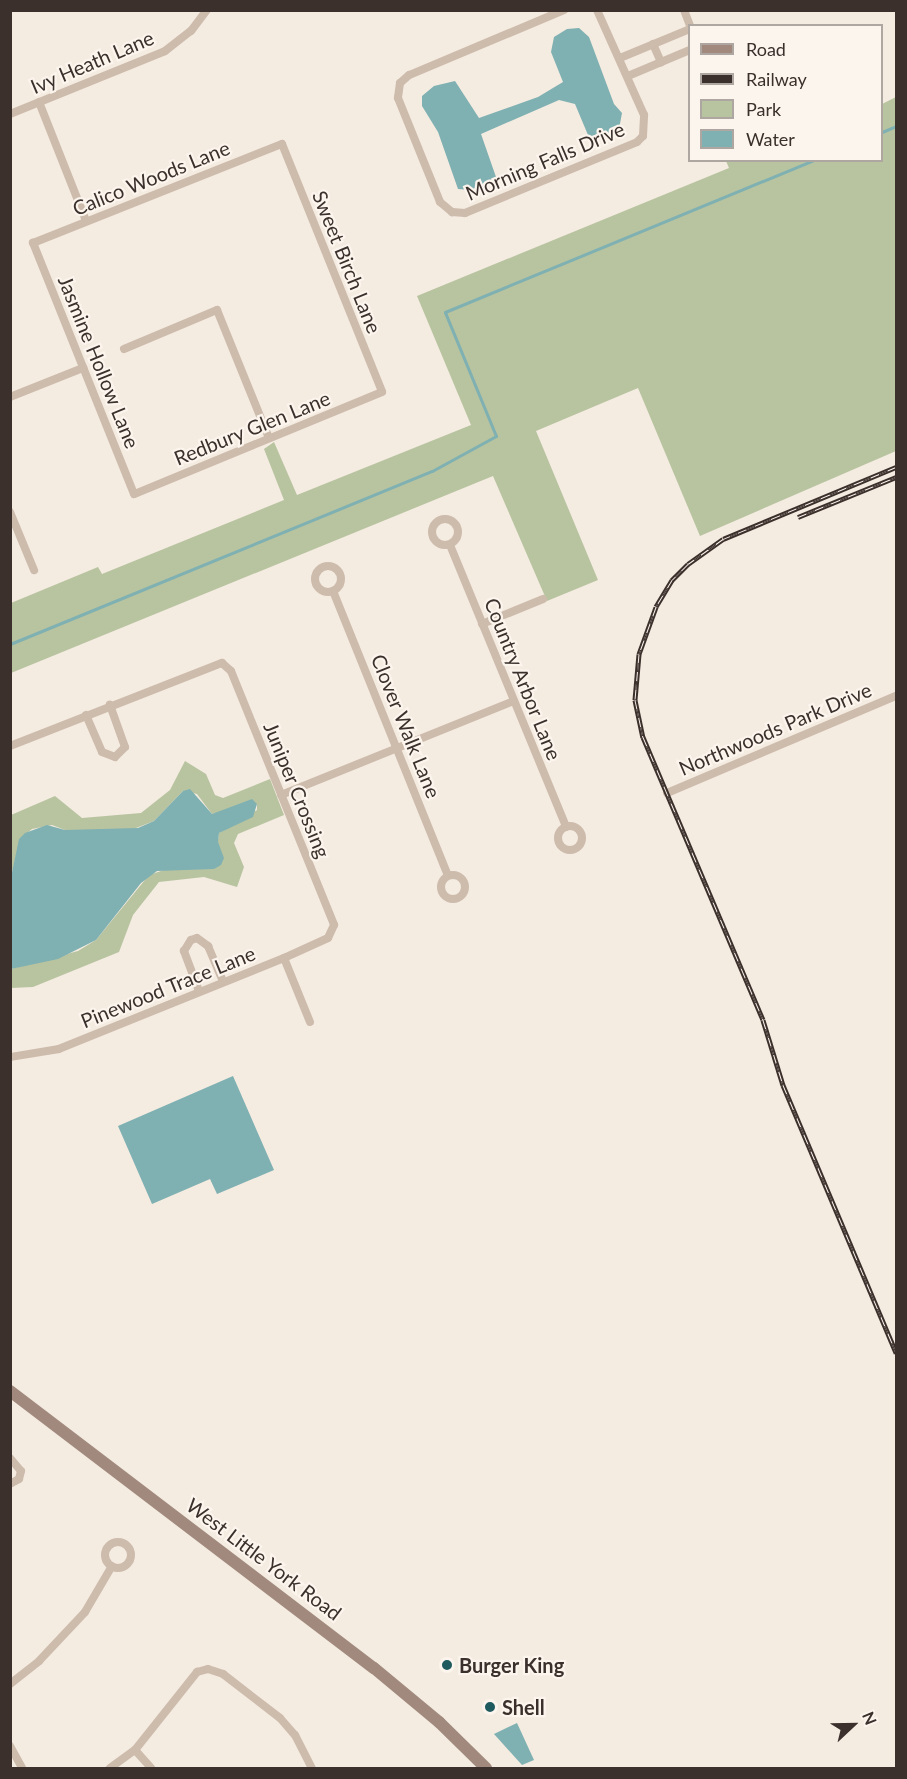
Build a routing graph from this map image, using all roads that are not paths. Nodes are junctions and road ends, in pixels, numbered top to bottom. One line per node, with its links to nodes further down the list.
1 (207, 10): 10 (street, Ivy Heath Lane)
2 (564, 10): 9 (street, Morning Falls Drive)
3 (597, 10): 7 (street)
4 (688, 28): 5 (street)
5 (653, 44): 7 (street); 8 (street)
6 (688, 51): 8 (street)
7 (620, 58): 9 (street)
8 (661, 62): 9 (street)
9 (628, 76)
10 (39, 102): 11 (street, Ivy Heath Lane); 13 (street)
11 (10, 114)
12 (282, 144): 13 (street, Calico Woods Lane); 17 (street, Sweet Birch Lane)
13 (86, 221): 14 (street, Calico Woods Lane)
14 (33, 243): 16 (street, Jasmine Hollow Lane)
15 (124, 349): 19 (street)
16 (83, 368): 18 (street); 20 (street, Jasmine Hollow Lane)
17 (382, 392): 19 (street, Redbury Glen Lane)
18 (10, 397)
19 (269, 438): 20 (street, Redbury Glen Lane)
20 (134, 494)
21 (10, 512): 23 (street)
22 (450, 545): 26 (street, Country Arbor Lane)
23 (34, 570)
24 (333, 591): 32 (street, Clover Walk Lane)
25 (543, 599): 26 (street)
26 (482, 624): 28 (street, Country Arbor Lane)
27 (897, 696): 33 (street, Northwoods Park Drive)
28 (514, 701): 32 (street); 35 (street, Country Arbor Lane)
29 (110, 705): 30 (street); 30 (street); 34 (street, Juniper Crossing)
30 (86, 715): 31 (street)
31 (10, 746)
32 (397, 748): 34 (street); 36 (street, Clover Walk Lane)
33 (667, 793)
34 (281, 795): 37 (street, Juniper Crossing)
35 (566, 826)
36 (448, 875)
37 (332, 933): 38 (street, Pinewood Trace Lane)
38 (284, 958): 39 (street, Pinewood Trace Lane); 41 (street)
39 (223, 982): 40 (street, Pinewood Trace Lane); 40 (street)
40 (199, 991): 42 (street, Pinewood Trace Lane)
41 (310, 1022)
42 (10, 1057)
43 (10, 1391): 54 (main road, West Little York Road)
44 (10, 1458): 45 (street)
45 (10, 1484)
46 (112, 1566): 47 (street)
47 (10, 1684)
48 (10, 1746): 50 (street)
49 (135, 1750): 51 (street); 52 (street); 53 (street)
50 (22, 1768)
51 (110, 1768)
52 (150, 1768)
53 (312, 1768)
54 (486, 1768)

